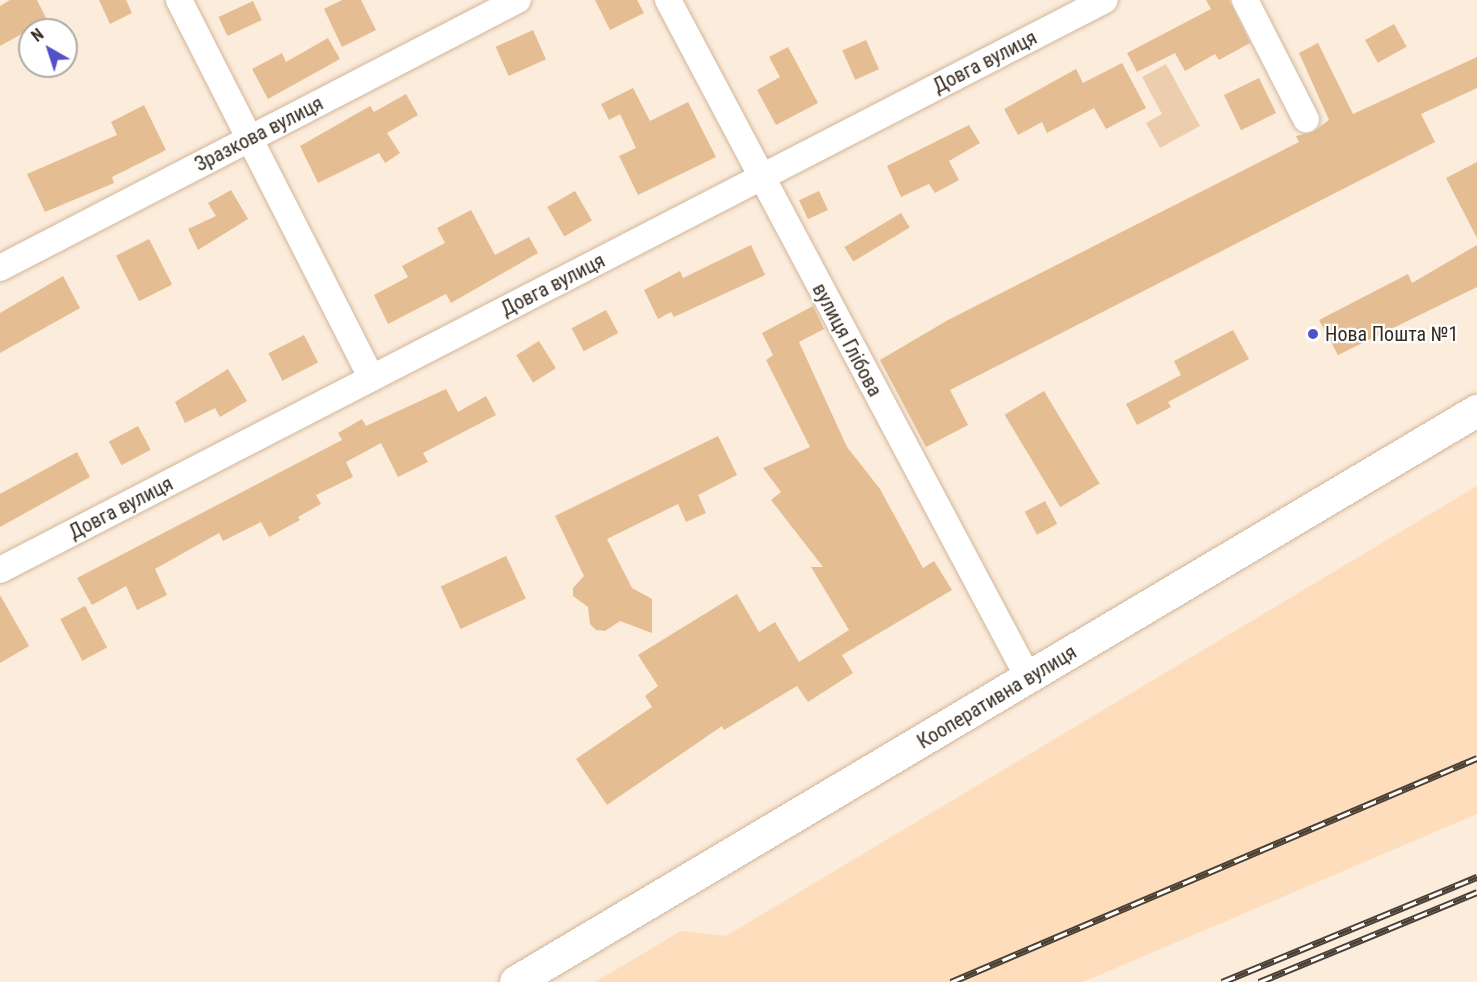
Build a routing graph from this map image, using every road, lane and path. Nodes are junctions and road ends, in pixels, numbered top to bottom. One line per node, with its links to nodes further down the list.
1 (179, 0): 7 (street)
2 (518, 0): 7 (street, Зразкова вулиця)
3 (668, 0): 8 (street, вулиця Глібова)
4 (1105, 0): 8 (street, Довга вулиця)
5 (1245, 0): 6 (street)
6 (1306, 119)
7 (250, 139): 9 (street, Зразкова вулиця); 10 (street)
8 (760, 178): 10 (street, Довга вулиця); 13 (street, вулиця Глібова)
9 (0, 268)
10 (372, 378): 12 (street, Довга вулиця)
11 (1477, 411): 13 (street, Кооперативна вулиця)
12 (0, 570)
13 (1029, 679): 14 (street, Кооперативна вулиця)
14 (516, 982)

